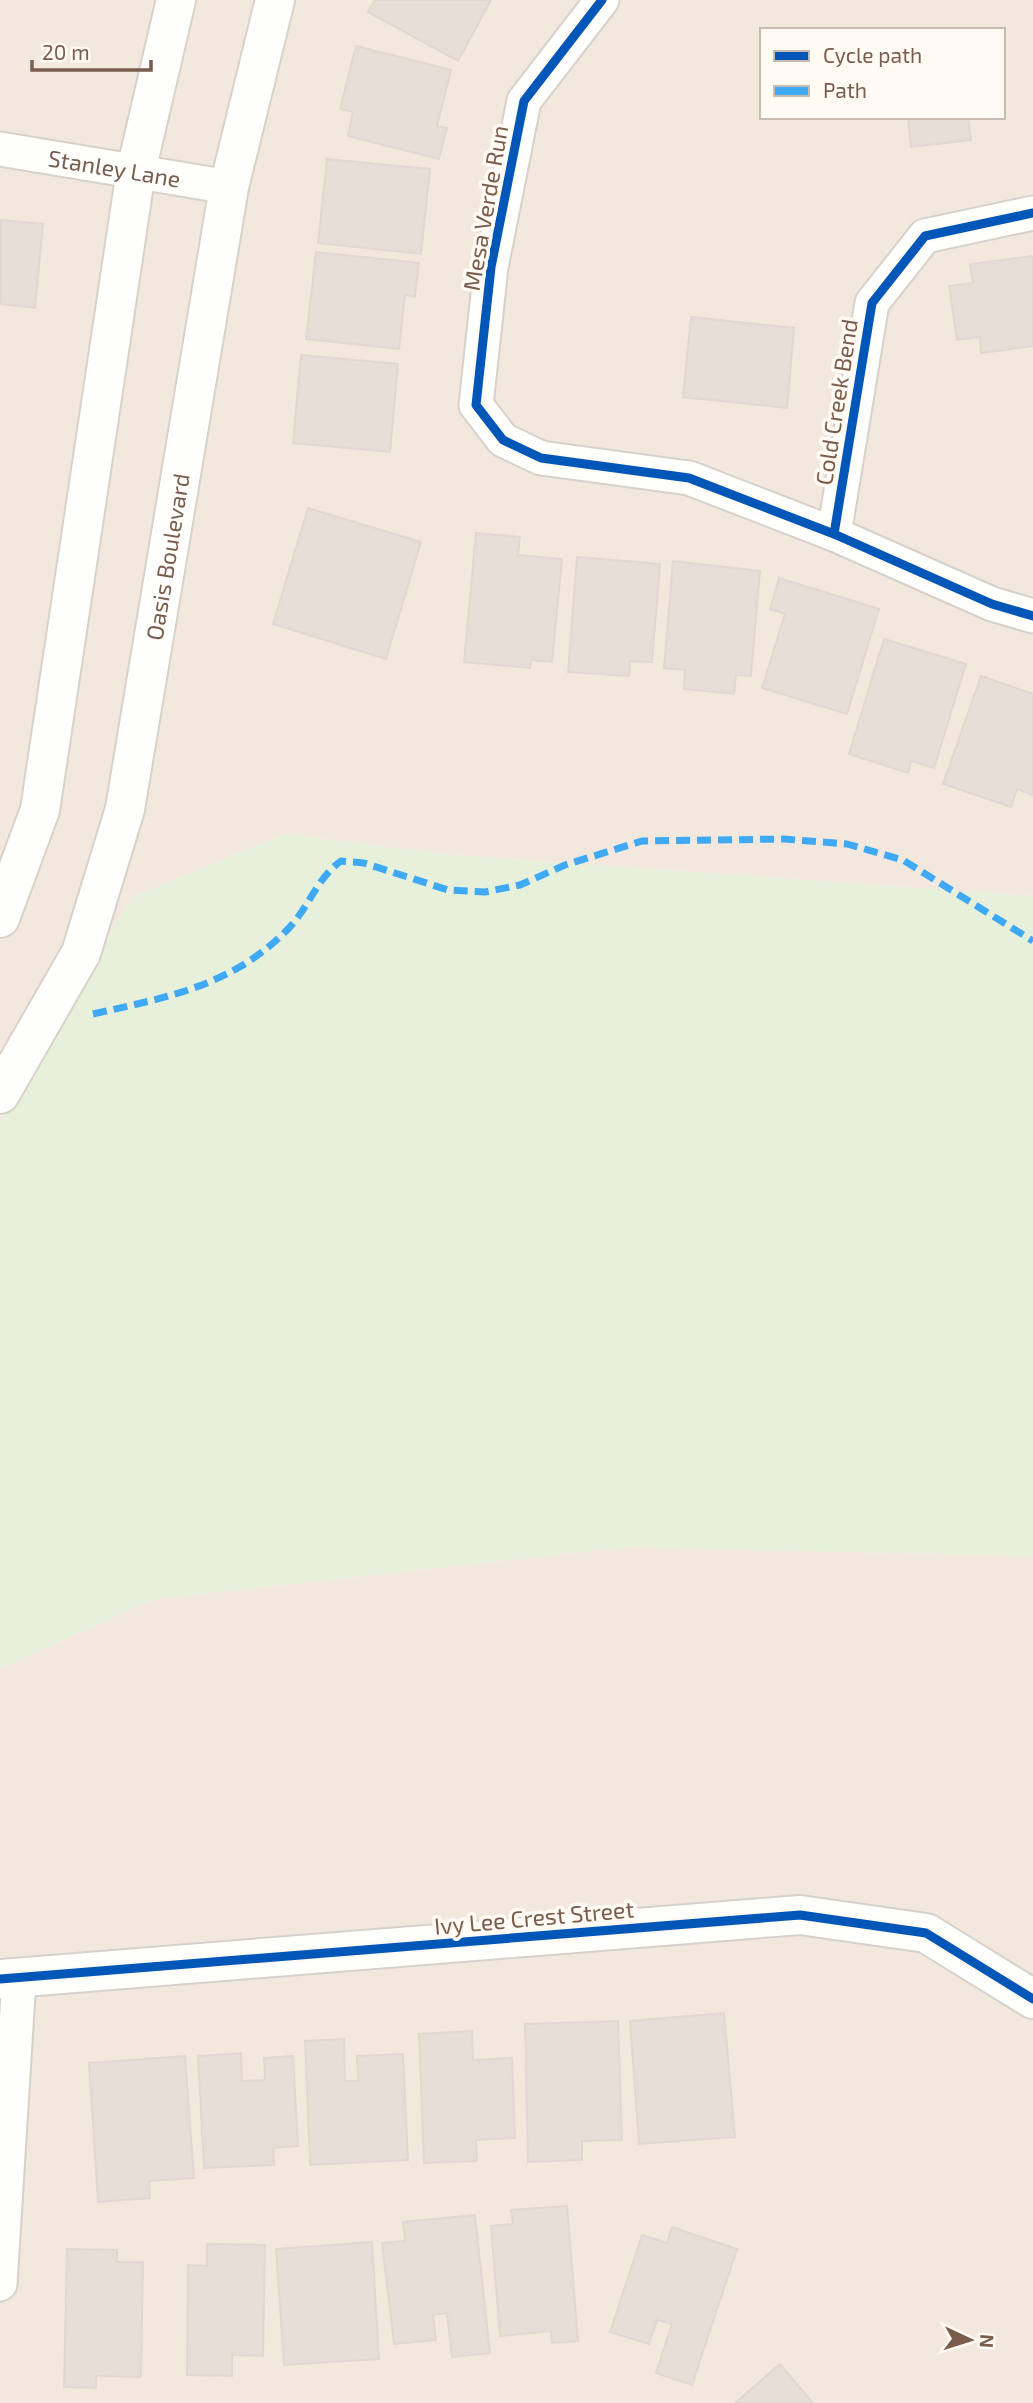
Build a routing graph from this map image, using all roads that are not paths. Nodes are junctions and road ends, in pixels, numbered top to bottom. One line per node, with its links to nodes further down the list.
1 (176, 0): 5 (main road)
2 (275, 0): 6 (main road, Oasis Boulevard)
3 (601, 0): 8 (street, Mesa Verde Run)
4 (0, 149): 5 (street, Stanley Lane)
5 (136, 171): 6 (street, Stanley Lane); 10 (main road)
6 (229, 187): 11 (main road, Oasis Boulevard)
7 (1033, 213): 8 (street, Cold Creek Bend)
8 (834, 534): 9 (street)
9 (1033, 616)
10 (0, 918)
11 (0, 1094)
12 (6, 1975): 13 (main road, Ivy Lee Crest Street); 14 (street)
13 (1033, 1999)
14 (0, 2284)

